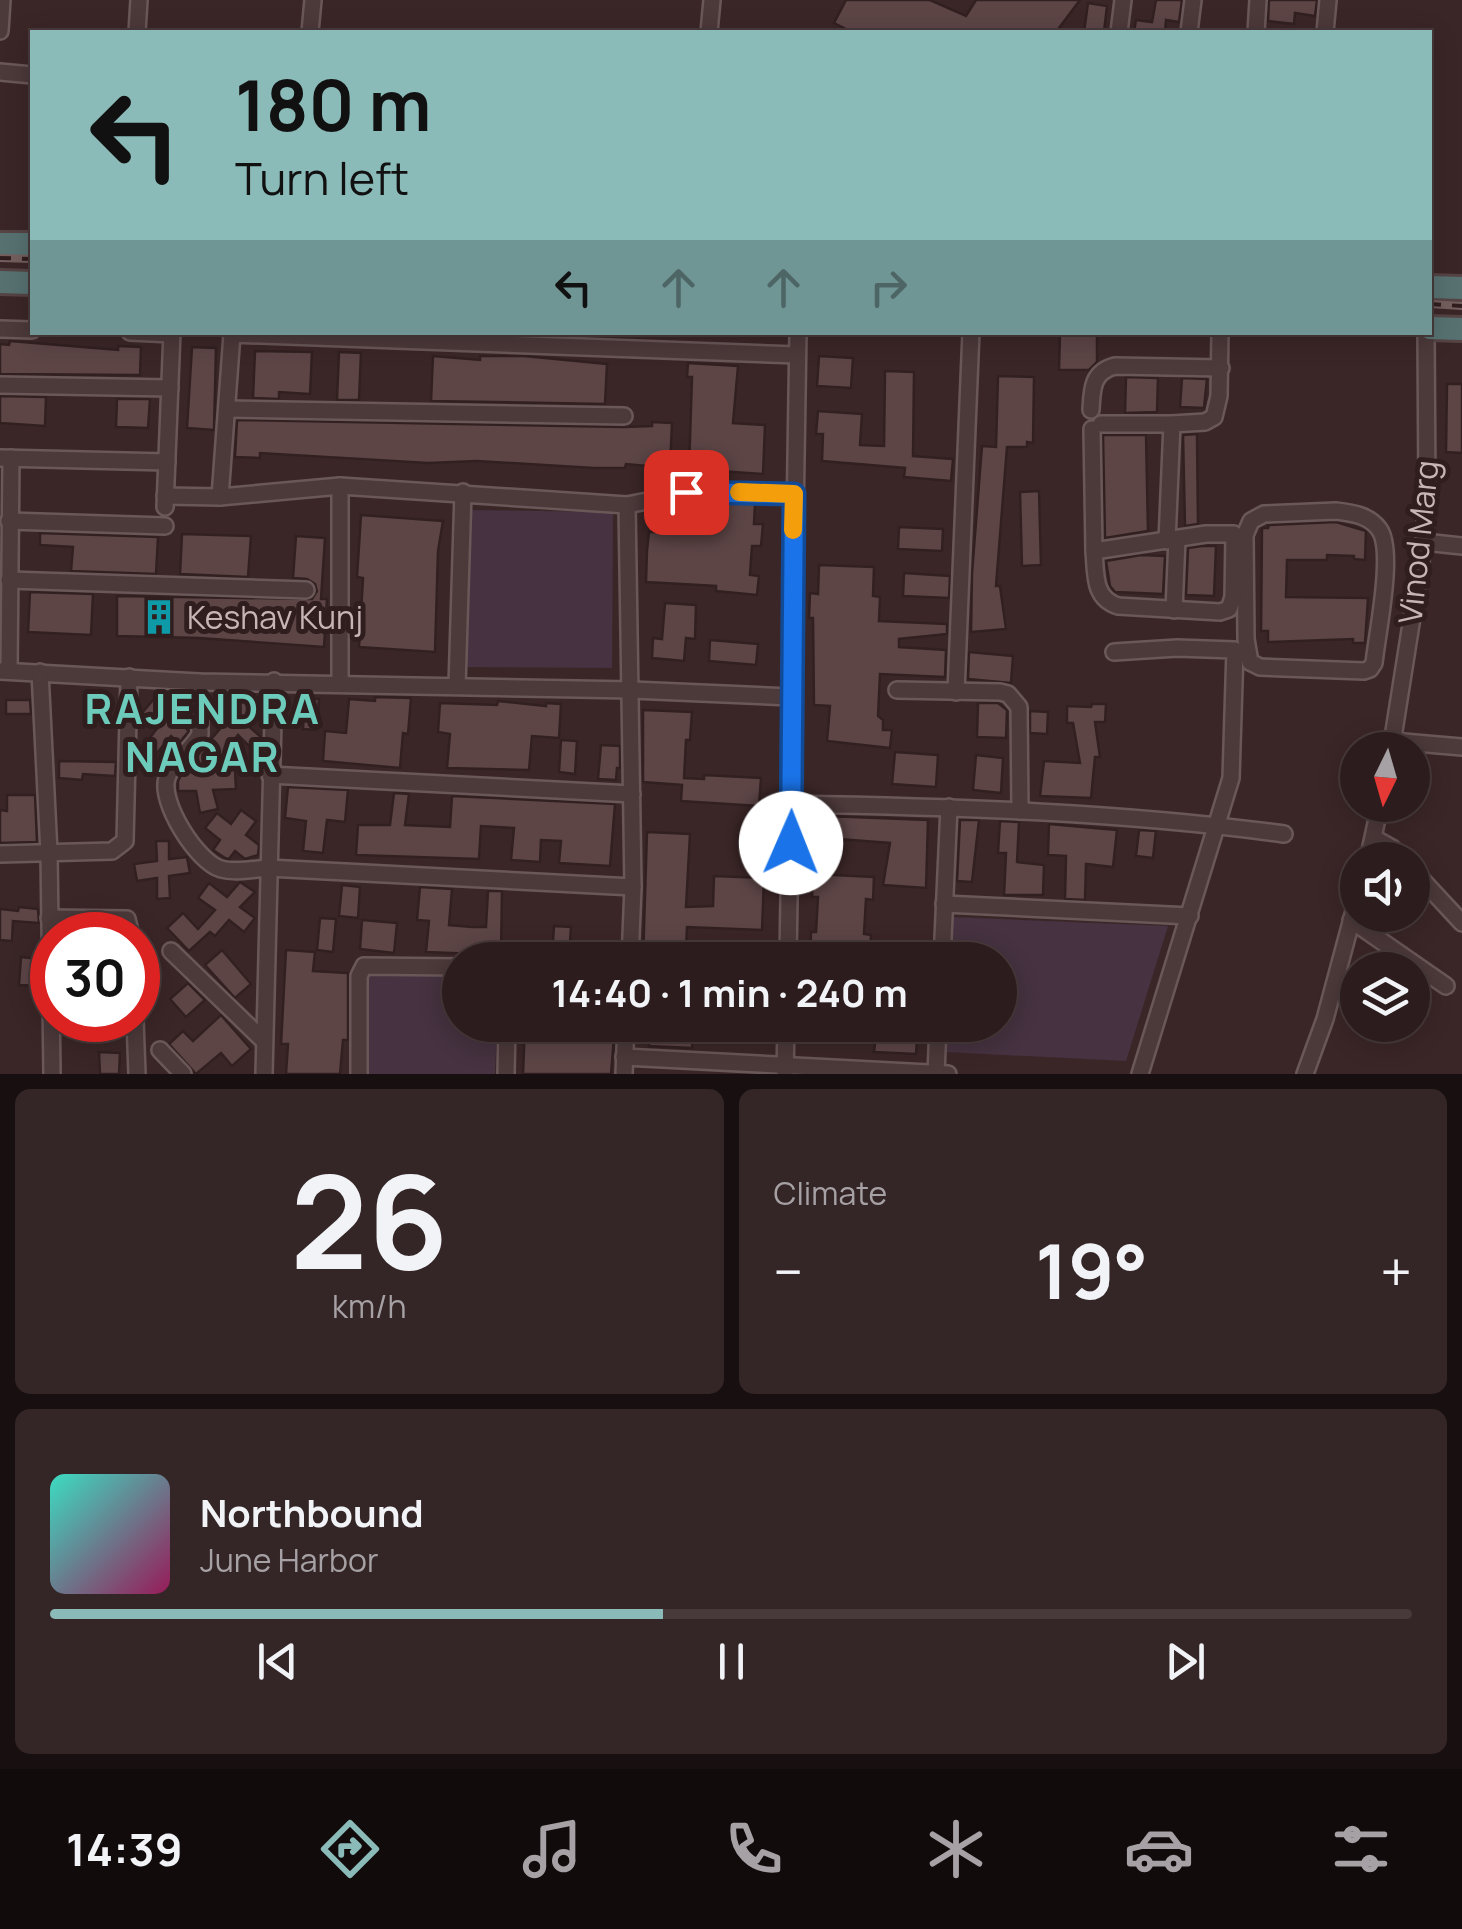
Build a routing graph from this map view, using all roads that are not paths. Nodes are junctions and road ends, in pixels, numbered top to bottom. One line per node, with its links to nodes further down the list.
1 (2, 0): 16 (street)
2 (140, 0): 9 (street)
3 (313, 0): 10 (street)
4 (712, 0): 11 (street)
5 (1123, 0): 12 (street)
6 (1193, 0): 13 (street)
7 (1258, 0): 14 (street)
8 (1328, 0): 15 (street)
9 (137, 30)
10 (310, 30)
11 (709, 30)
12 (1120, 30)
13 (1189, 30)
14 (1256, 30)
15 (1325, 30)
16 (0, 31)
17 (0, 72): 18 (street)
18 (30, 75)
19 (0, 244): 20 (highway)
20 (30, 244)
21 (0, 282): 22 (highway)
22 (30, 283)
23 (1432, 287): 24 (highway)
24 (1462, 288)
25 (0, 329): 26 (street)
26 (30, 330)
27 (1432, 330): 28 (highway)
28 (1462, 330)
29 (172, 335): 39 (street)
30 (232, 335): 40 (street)
31 (259, 335): 36 (street)
32 (798, 335): 36 (street)
33 (971, 335): 73 (street)
34 (1220, 335): 37 (street)
35 (1428, 335): 55 (street, Vinod Marg)
36 (797, 355): 48 (street)
37 (1221, 368): 41 (street); 43 (street)
38 (0, 385): 39 (street)
39 (170, 388): 45 (street)
40 (227, 408): 42 (street); 49 (street)
41 (1091, 410)
42 (624, 416)
43 (1172, 424): 53 (street); 56 (street)
44 (6, 458): 45 (street); 51 (street)
45 (168, 462): 49 (street)
46 (340, 486): 47 (street); 49 (street); 69 (street)
47 (462, 492): 50 (street); 70 (street)
48 (794, 494): 50 (street); 74 (street)
49 (220, 497)
50 (627, 505): 71 (street)
51 (6, 512): 52 (street); 58 (street)
52 (165, 526)
53 (1172, 540): 56 (street); 60 (street); 60 (street)
54 (1462, 546): 55 (street)
55 (1422, 550): 57 (street); 62 (street, Vinod Marg)
56 (1094, 551): 60 (street)
57 (1386, 555): 61 (street); 61 (street)
58 (10, 580): 59 (street); 64 (street)
59 (306, 590)
60 (1174, 610)
61 (1378, 625): 62 (street)
62 (1410, 629): 75 (street, Vinod Marg)
63 (1114, 652): 84 (street)
64 (5, 671): 65 (street)
65 (40, 672): 66 (street); 89 (street)
66 (129, 677): 68 (street); 89 (street)
67 (274, 681): 68 (street); 69 (street); 78 (street)
68 (199, 682): 91 (street)
69 (340, 684): 70 (street)
70 (457, 686): 71 (street)
71 (632, 690): 74 (street); 79 (street)
72 (897, 690): 73 (street)
73 (956, 692): 82 (street)
74 (791, 697): 80 (street)
75 (1394, 732)
76 (1430, 747): 77 (street)
77 (1462, 747)
78 (270, 775): 79 (street); 91 (street)
79 (632, 794): 92 (street)
80 (792, 804): 81 (street); 101 (street)
81 (949, 806): 82 (street); 94 (street)
82 (1020, 812): 84 (street)
83 (1377, 822): 86 (street)
84 (1218, 825): 85 (street); 96 (street)
85 (1284, 834)
86 (1374, 838): 87 (street); 88 (street)
87 (1373, 842)
88 (1381, 842)
89 (48, 853): 90 (street); 95 (street)
90 (0, 854)
91 (268, 868): 92 (street); 108 (street)
92 (634, 887): 100 (street)
93 (1430, 887): 97 (street)
94 (944, 904): 96 (street); 102 (street)
95 (50, 912)
96 (1190, 916): 123 (street)
97 (1460, 917)
98 (1348, 932): 124 (street)
99 (1368, 932): 105 (street)
100 (631, 942)
101 (788, 942)
102 (943, 942)
103 (171, 952): 108 (street)
104 (442, 966): 119 (street)
105 (1446, 986)
106 (52, 1042): 115 (street)
107 (135, 1042): 116 (street)
108 (264, 1042): 118 (street)
109 (507, 1042): 120 (street)
110 (786, 1042): 114 (street)
111 (937, 1042): 121 (street)
112 (160, 1050): 117 (street)
113 (624, 1066): 114 (street)
114 (785, 1070): 121 (street)
115 (52, 1074)
116 (136, 1074)
117 (183, 1074)
118 (264, 1074)
119 (359, 1074)
120 (506, 1074)
121 (936, 1074): 122 (street)
122 (948, 1074)
123 (1140, 1074)
124 (1305, 1074)

